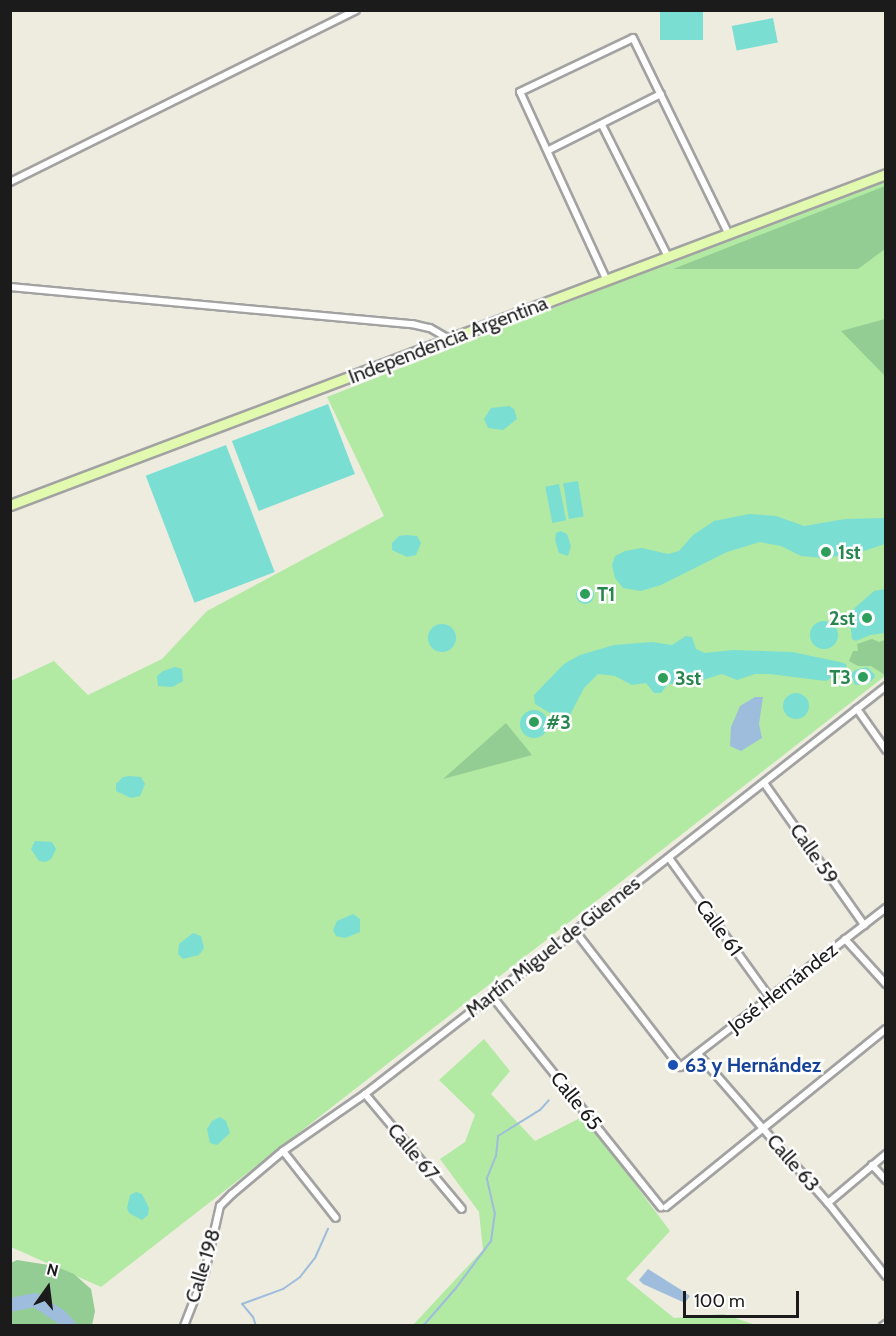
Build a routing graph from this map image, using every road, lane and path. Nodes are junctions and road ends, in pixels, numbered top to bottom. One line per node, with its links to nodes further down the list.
1 (356, 10): 6 (street)
2 (661, 94): 3 (street); 4 (street); 7 (street)
3 (602, 125): 4 (street); 8 (street)
4 (549, 150): 9 (street)
5 (885, 174): 7 (main road, Independencia Argentina)
6 (10, 182)
7 (729, 235): 8 (main road, Independencia Argentina)
8 (669, 257): 9 (main road, Independencia Argentina)
9 (607, 281): 11 (main road, Independencia Argentina)
10 (10, 287): 11 (street)
11 (450, 340): 12 (main road, Independencia Argentina)
12 (10, 505)
13 (885, 686): 14 (street, Martín Miguel de Güemes)
14 (856, 709): 15 (street); 16 (street, Martín Miguel de Güemes)
15 (885, 750)
16 (764, 783): 17 (street, Martín Miguel de Güemes); 19 (street, Calle 59)
17 (669, 858): 20 (street, Martín Miguel de Güemes); 24 (street, Calle 61)
18 (885, 908): 19 (street, José Hernández)
19 (864, 924): 21 (street, José Hernández)
20 (575, 931): 23 (street, Martín Miguel de Güemes); 26 (street, José Hernández)
21 (845, 939): 22 (street); 24 (street, José Hernández)
22 (885, 984)
23 (491, 995): 27 (street, Martín Miguel de Güemes); 28 (street, Calle 65)
24 (770, 998): 26 (street, José Hernández)
25 (885, 1029): 28 (street)
26 (698, 1054): 28 (street, Calle 63)
27 (365, 1094): 29 (street, Martín Miguel de Güemes); 35 (street, Calle 67)
28 (763, 1128): 33 (street, Calle 63)
29 (283, 1151): 34 (street, Martín Miguel de Güemes); 36 (street)
30 (885, 1154): 31 (street)
31 (872, 1165): 32 (street); 33 (street)
32 (885, 1180)
33 (828, 1203): 37 (street, Calle 63)
34 (219, 1206): 38 (street, Calle 198)
35 (462, 1209)
36 (336, 1218)
37 (885, 1276)
38 (184, 1326)

